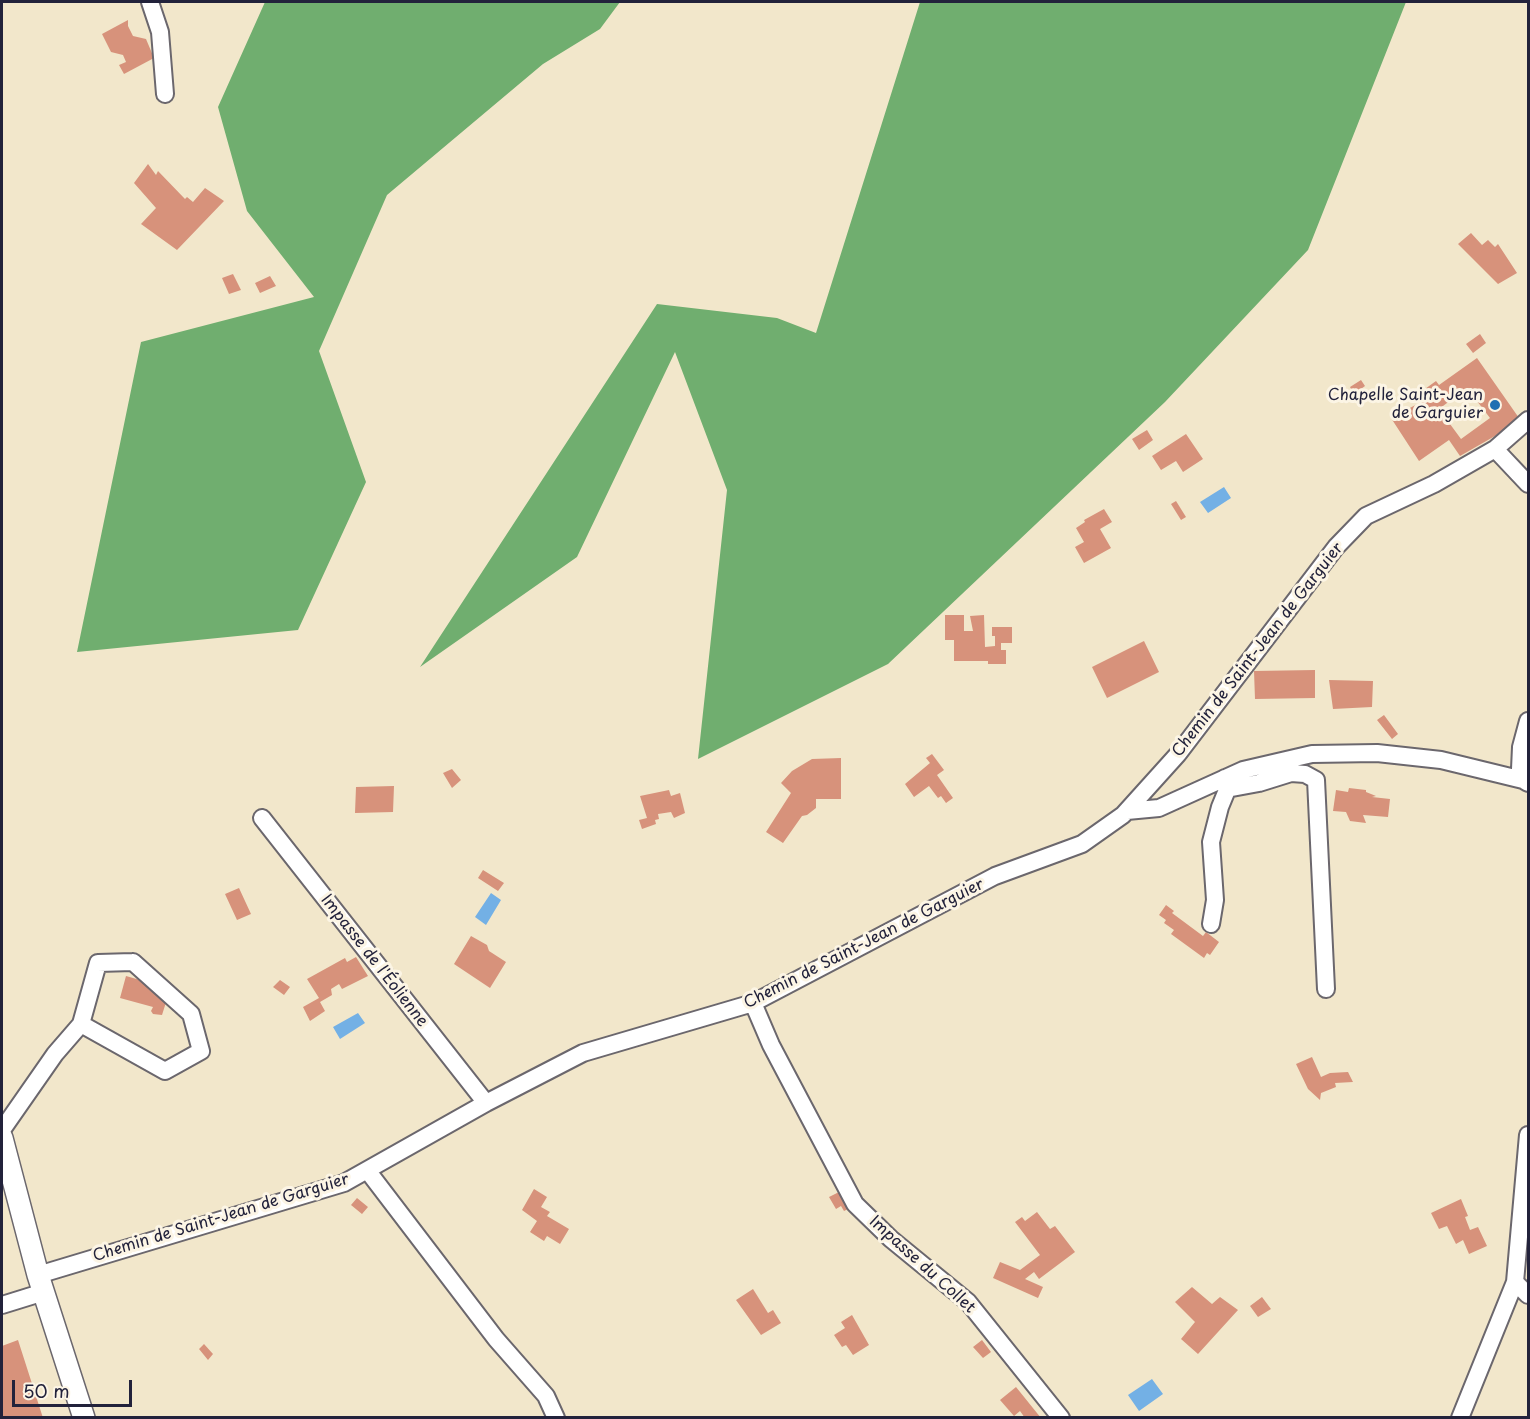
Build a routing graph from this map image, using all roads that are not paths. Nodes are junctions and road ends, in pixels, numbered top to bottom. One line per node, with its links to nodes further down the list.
1 (150, 2): 2 (street)
2 (165, 94)
3 (1528, 420): 4 (street, Chemin de Saint-Jean de Garguier)
4 (1495, 449): 5 (street); 9 (street, Chemin de Saint-Jean de Garguier)
5 (1528, 484)
6 (1528, 721): 8 (street)
7 (1225, 778): 8 (street); 9 (street); 11 (street); 12 (street)
8 (1526, 782)
9 (1127, 811): 13 (street, Chemin de Saint-Jean de Garguier)
10 (262, 818): 15 (street, Impasse de l'Éolienne)
11 (1211, 924)
12 (1326, 989)
13 (753, 1003): 15 (street, Chemin de Saint-Jean de Garguier); 26 (street, Impasse du Collet)
14 (81, 1024): 14 (street); 16 (street)
15 (486, 1103): 19 (street, Chemin de Saint-Jean de Garguier)
16 (2, 1130)
17 (1528, 1135): 20 (street)
18 (2, 1138): 21 (main road)
19 (367, 1170): 21 (street, Chemin de Saint-Jean de Garguier); 25 (street)
20 (1515, 1282): 22 (street); 27 (street)
21 (41, 1284): 23 (street, Chemin de Saint-Jean de Garguier); 24 (main road)
22 (1528, 1295)
23 (2, 1305)
24 (84, 1418)
25 (556, 1418)
26 (1061, 1418)
27 (1460, 1418)

